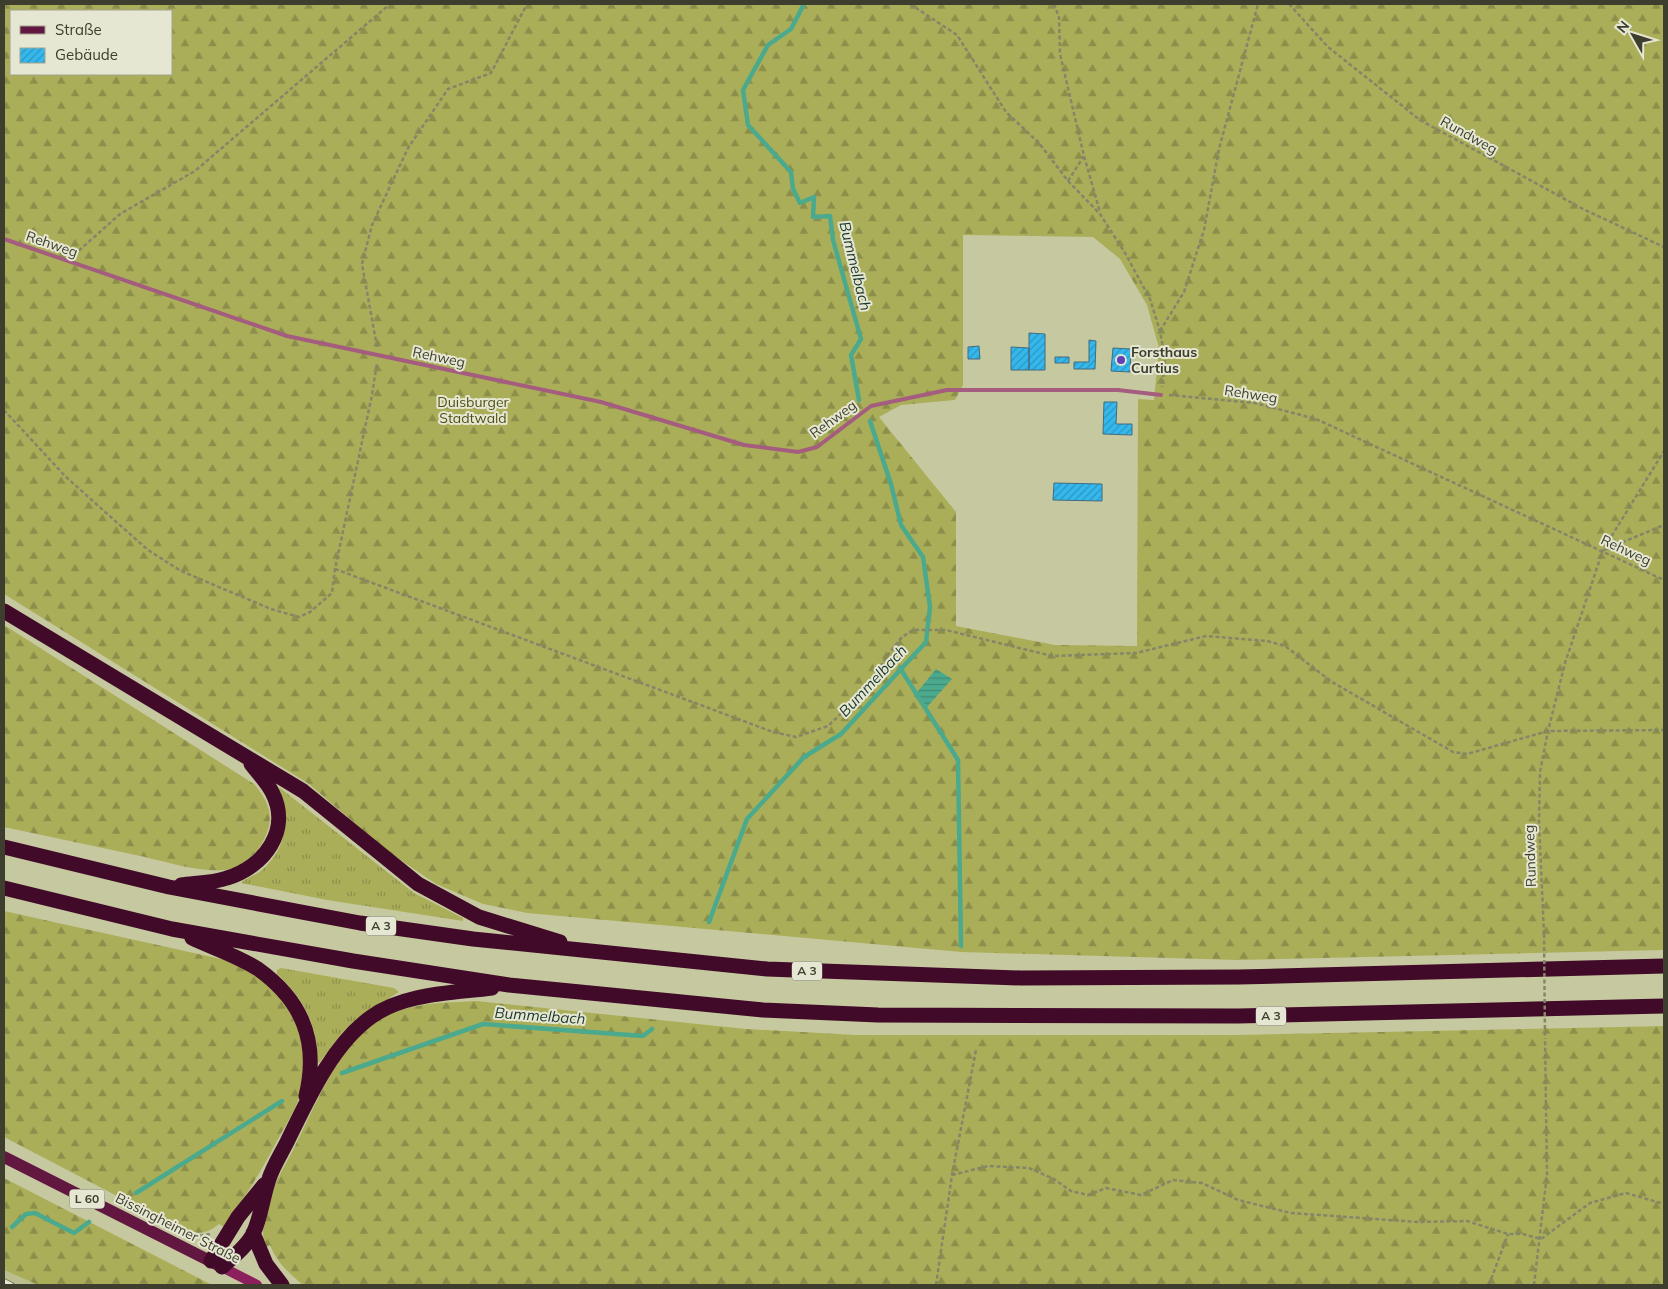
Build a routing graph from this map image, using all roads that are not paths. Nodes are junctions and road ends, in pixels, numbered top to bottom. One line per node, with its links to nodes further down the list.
1 (4, 239): 2 (lane, Rehweg)
2 (1161, 394)
3 (4, 611): 4 (highway)
4 (248, 758): 6 (highway); 9 (highway)
5 (4, 847): 6 (highway, A 3)
6 (168, 887): 9 (highway, A 3)
7 (4, 888): 8 (highway, A 3)
8 (172, 929): 11 (highway, A 3); 13 (highway)
9 (594, 953): 10 (highway, A 3)
10 (1664, 966)
11 (509, 985): 12 (highway, A 3); 13 (highway)
12 (1664, 1006)
13 (302, 1110): 15 (highway)
14 (4, 1158): 17 (main road, Bissingheimer Straße / L 60)
15 (269, 1178): 16 (highway); 17 (highway)
16 (253, 1233): 17 (highway); 19 (highway)
17 (217, 1264): 18 (main road, Bissingheimer Straße / L 60)
18 (257, 1285)
19 (282, 1285)

